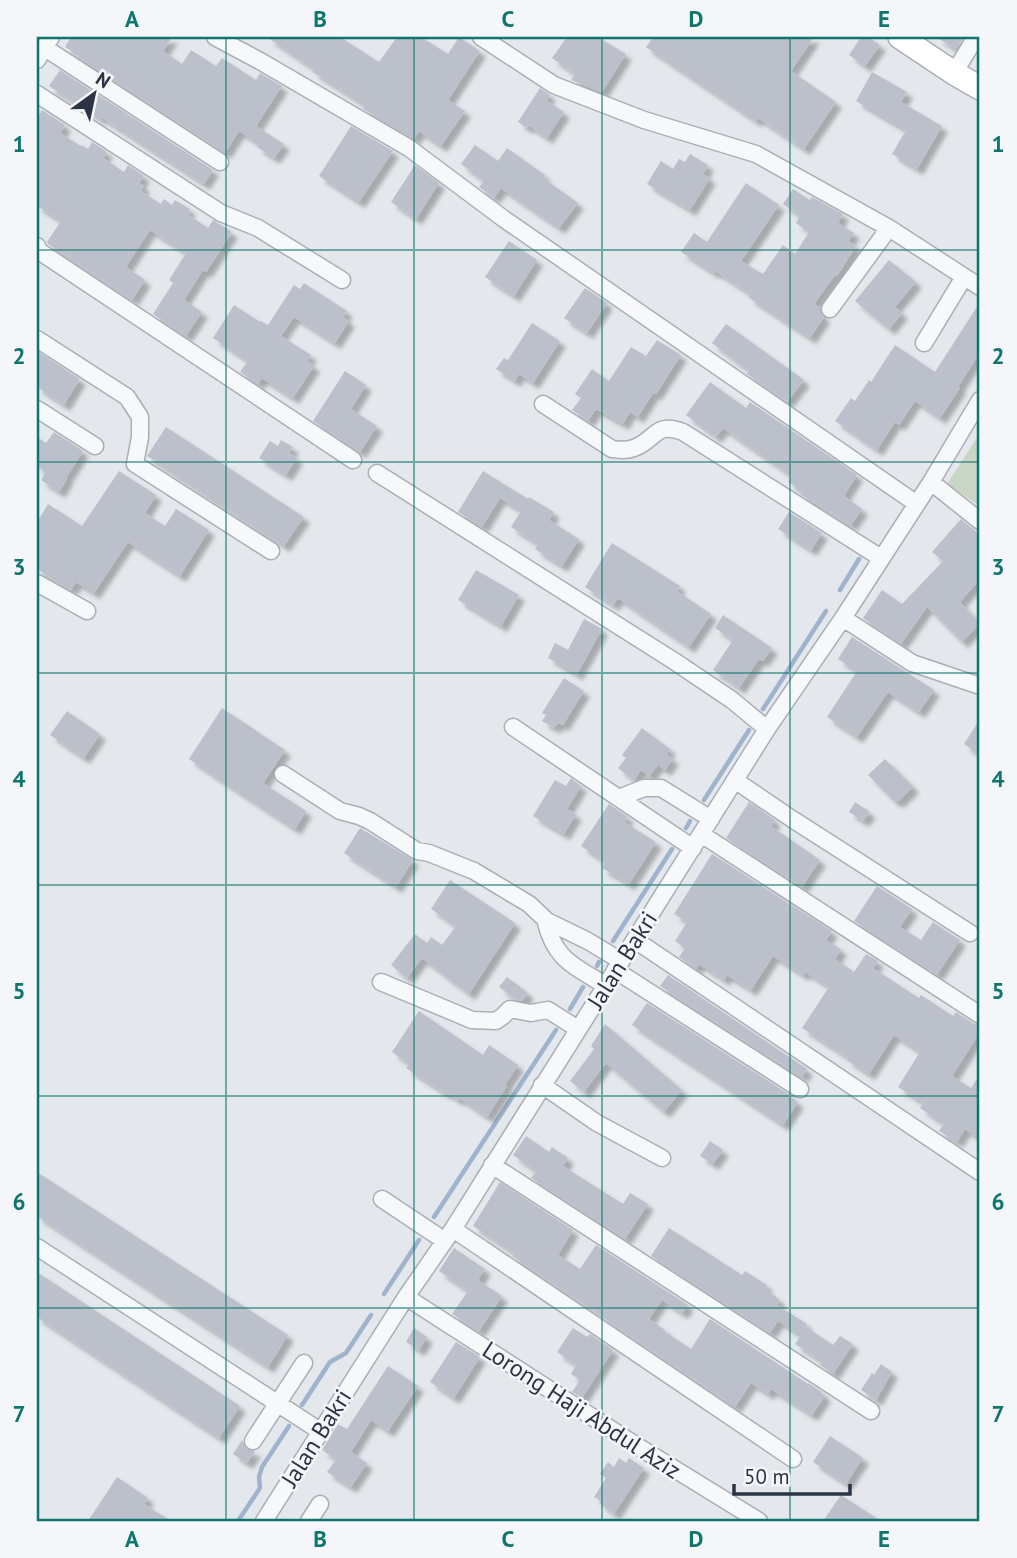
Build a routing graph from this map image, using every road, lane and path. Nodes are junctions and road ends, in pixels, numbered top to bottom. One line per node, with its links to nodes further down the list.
1 (215, 37): 25 (street)
2 (481, 37): 10 (street)
3 (900, 37): 6 (street)
4 (976, 37): 6 (street)
5 (44, 48): 9 (street)
6 (954, 73): 7 (street)
7 (980, 88)
8 (37, 94): 13 (street)
9 (220, 162)
10 (889, 228): 12 (street); 15 (street)
11 (37, 249): 22 (street)
12 (964, 277): 14 (street); 17 (street)
13 (342, 280)
14 (980, 288)
15 (830, 310)
16 (37, 339): 27 (street)
17 (923, 343)
18 (980, 400): 24 (street, Jalan Bakri)
19 (543, 404): 28 (street)
20 (37, 409): 21 (street)
21 (95, 446)
22 (353, 460)
23 (377, 473): 34 (street)
24 (931, 482): 25 (street, Jalan Bakri); 26 (street)
25 (917, 504): 28 (street, Jalan Bakri)
26 (980, 521)
27 (271, 551)
28 (881, 558): 31 (street, Jalan Bakri)
29 (37, 583): 30 (street)
30 (87, 611)
31 (843, 618): 32 (street); 34 (street, Jalan Bakri)
32 (980, 685)
33 (513, 727): 37 (street)
34 (767, 729): 36 (street, Jalan Bakri)
35 (283, 774): 40 (street)
36 (736, 781): 38 (street, Jalan Bakri); 41 (street)
37 (619, 798): 38 (street); 39 (street)
38 (711, 819): 39 (street, Jalan Bakri)
39 (697, 841): 42 (street, Jalan Bakri); 46 (street)
40 (545, 919): 43 (street); 45 (street)
41 (970, 933)
42 (635, 940): 43 (street, Jalan Bakri); 52 (street)
43 (618, 966): 45 (street, Jalan Bakri); 49 (street)
44 (381, 982): 47 (street)
45 (605, 985): 47 (street, Jalan Bakri)
46 (980, 1015)
47 (578, 1029): 48 (street, Jalan Bakri)
48 (542, 1086): 50 (street); 51 (street, Jalan Bakri)
49 (800, 1089)
50 (662, 1158)
51 (492, 1165): 54 (street, Jalan Bakri); 59 (street)
52 (980, 1172)
53 (382, 1199): 54 (street)
54 (449, 1235): 56 (street, Jalan Bakri); 62 (street)
55 (37, 1247): 58 (street)
56 (406, 1297): 60 (street, Jalan Bakri); 66 (street, Lorong Haji Abdul Aziz)
57 (304, 1363): 58 (street)
58 (277, 1404): 60 (street); 61 (street)
59 (871, 1411)
60 (320, 1431): 64 (street, Jalan Bakri)
61 (253, 1441)
62 (793, 1459)
63 (320, 1504): 65 (street)
64 (264, 1521)
65 (309, 1521)
66 (759, 1521)

